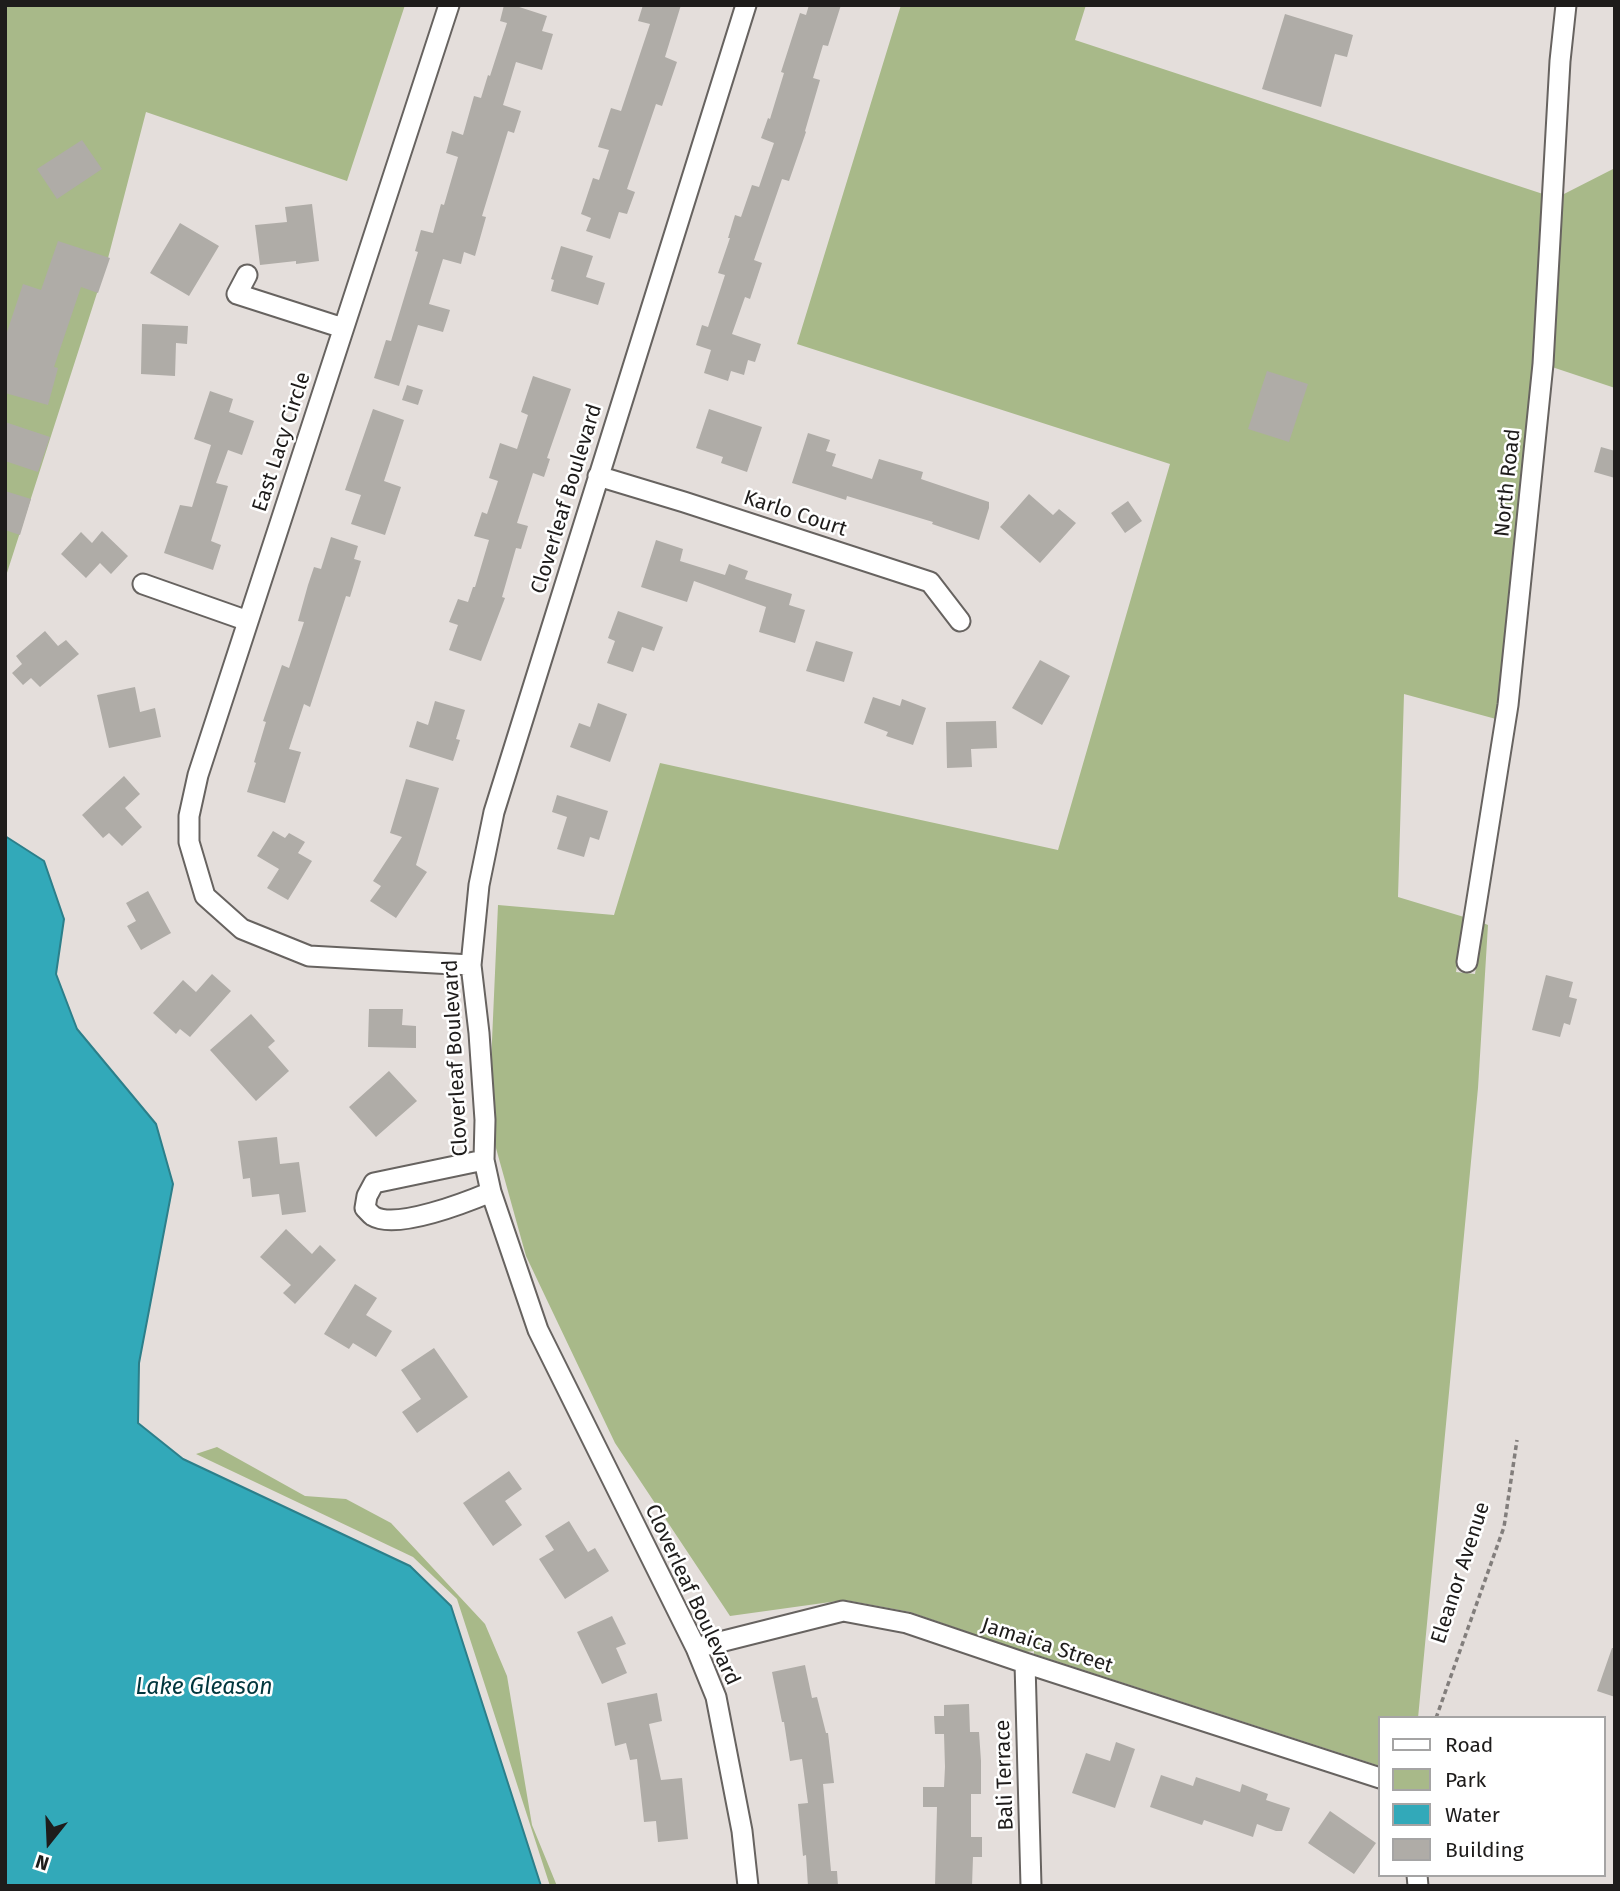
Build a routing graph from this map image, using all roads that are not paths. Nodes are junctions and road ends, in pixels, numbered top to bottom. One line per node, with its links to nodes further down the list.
1 (449, 5): 5 (street, East Lacy Circle)
2 (746, 5): 6 (street, Cloverleaf Boulevard)
3 (1566, 5): 10 (street, North Road)
4 (247, 275): 5 (street)
5 (343, 328): 8 (street, East Lacy Circle)
6 (598, 476): 9 (street, Karlo Court); 11 (street, Cloverleaf Boulevard)
7 (143, 584): 8 (street)
8 (248, 621): 11 (street, East Lacy Circle)
9 (960, 621)
10 (1467, 962)
11 (471, 965): 12 (street, Cloverleaf Boulevard)
12 (484, 1160): 13 (street, Cloverleaf Boulevard); 13 (street)
13 (491, 1192): 14 (street, Cloverleaf Boulevard)
14 (696, 1648): 15 (street, Jamaica Street); 17 (street, Cloverleaf Boulevard)
15 (1025, 1663): 16 (street, Jamaica Street); 18 (street, Bali Terrace)
16 (1378, 1777)
17 (748, 1886)
18 (1031, 1886)

